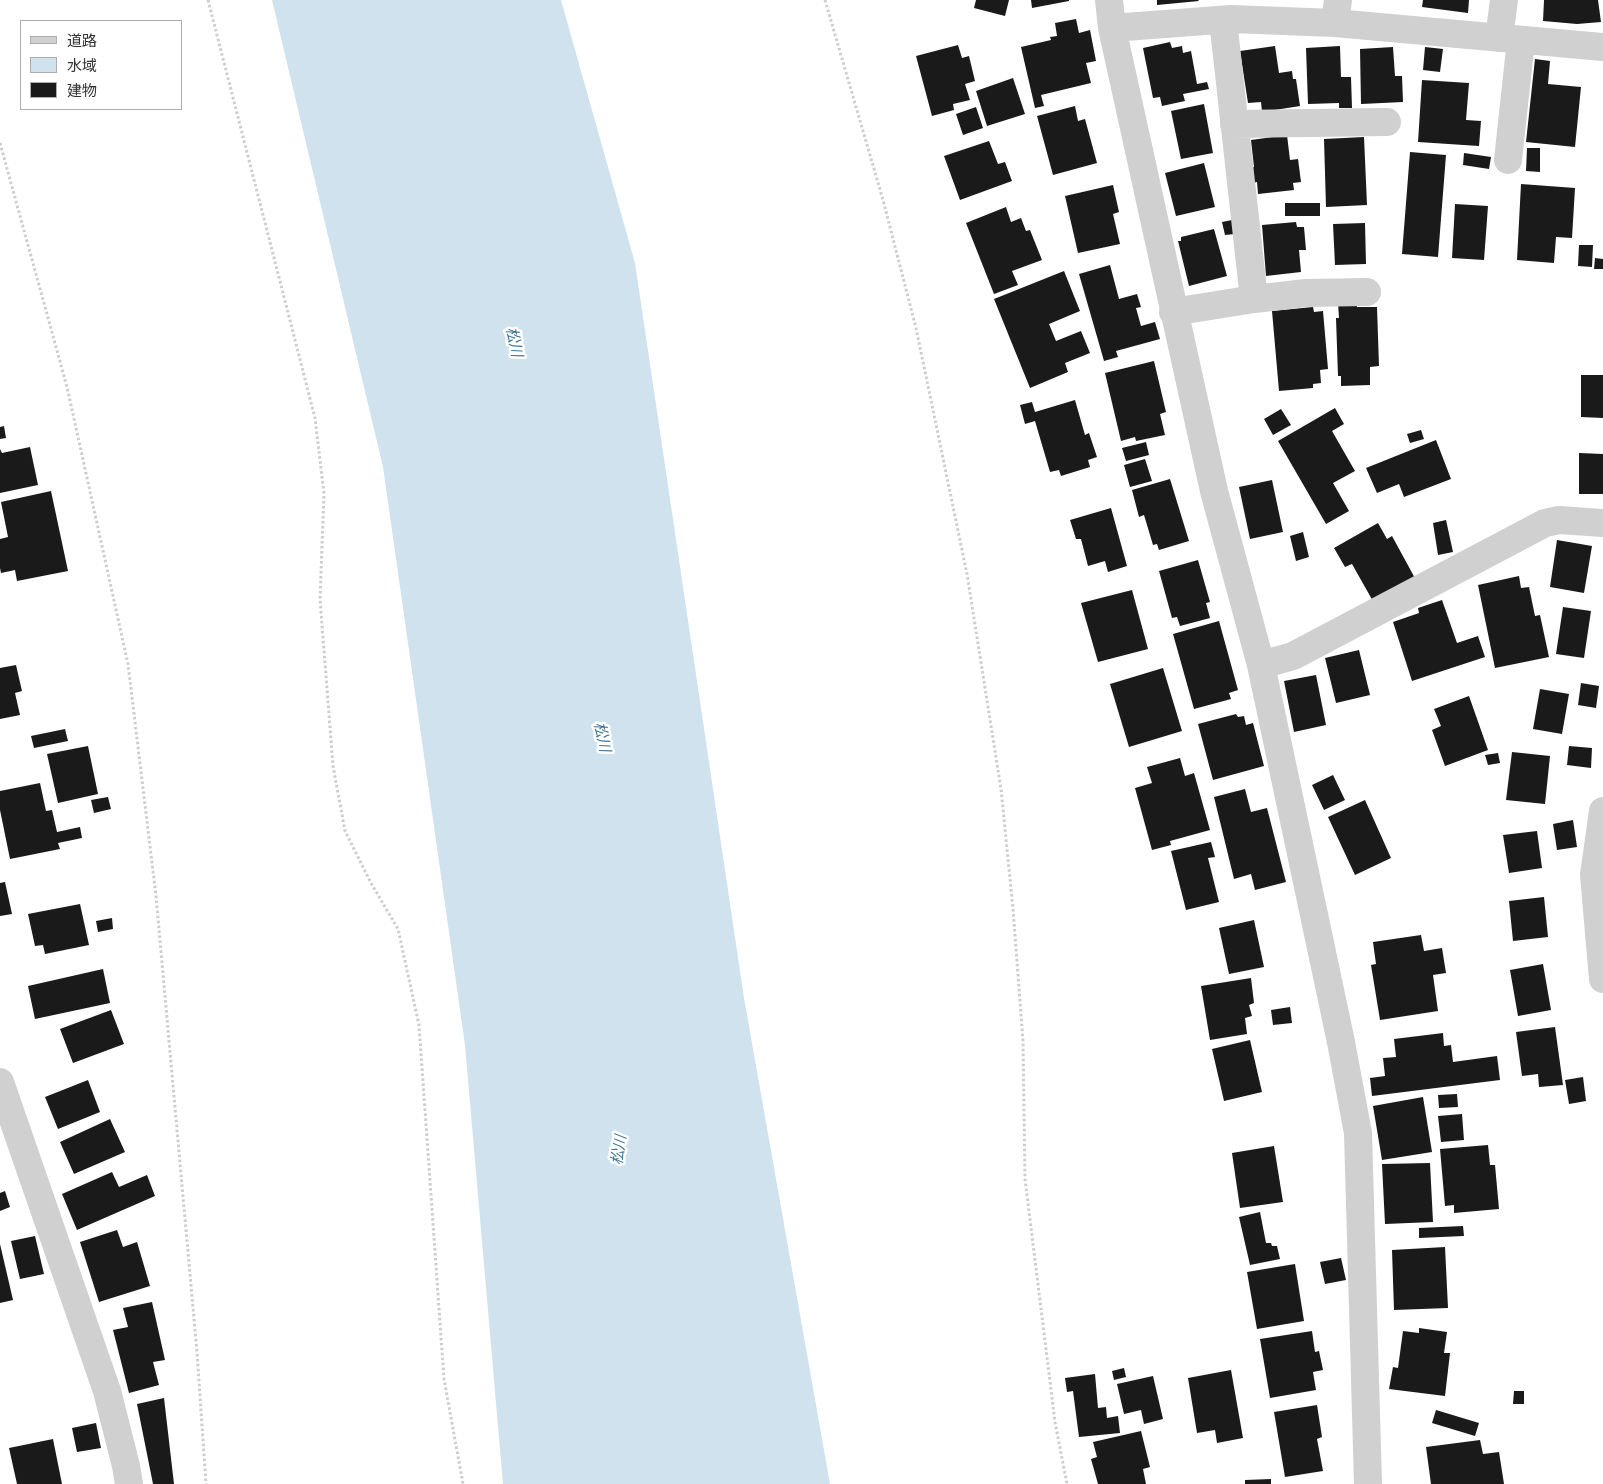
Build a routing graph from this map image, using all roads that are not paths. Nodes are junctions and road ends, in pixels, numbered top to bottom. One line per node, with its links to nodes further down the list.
1 (1109, 0): 5 (street)
2 (1504, 0): 6 (street)
3 (1336, 12): 4 (street); 6 (street)
4 (1223, 20): 5 (street); 9 (street)
5 (1112, 28): 13 (street)
6 (1510, 39): 7 (street); 10 (street)
7 (1603, 47)
8 (1388, 122): 9 (street)
9 (1234, 124): 12 (street)
10 (1508, 160)
11 (1367, 292): 12 (street)
12 (1254, 299): 13 (street)
13 (1173, 312): 15 (street)
14 (1603, 523): 15 (street)
15 (1261, 665): 20 (street)
16 (1603, 810): 17 (street)
17 (1603, 979)
18 (0, 1082): 19 (street)
19 (129, 1484)
20 (1368, 1484)

